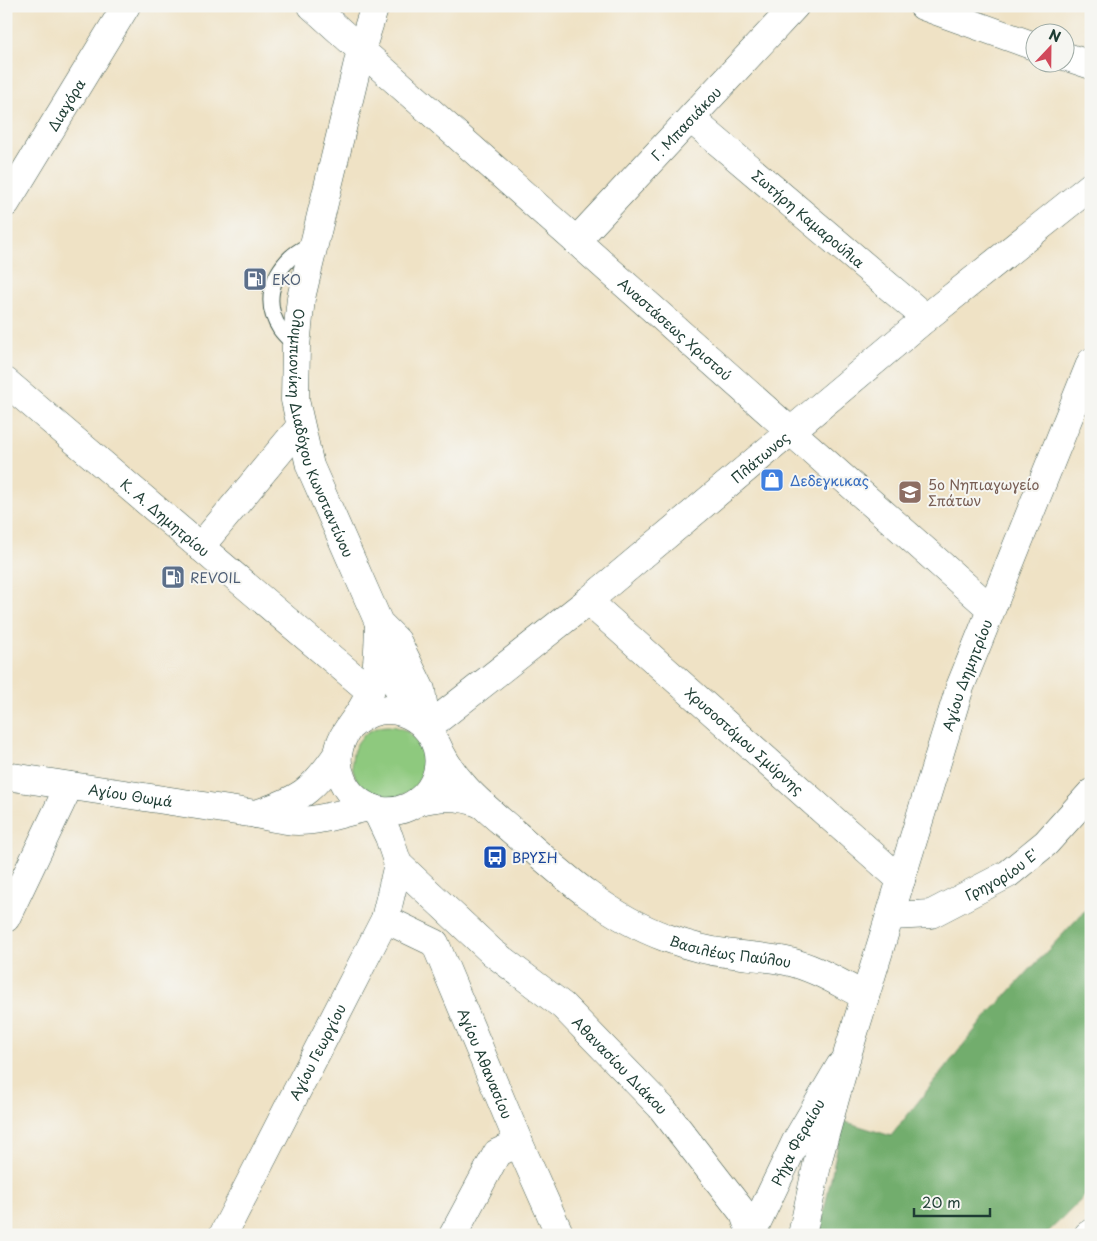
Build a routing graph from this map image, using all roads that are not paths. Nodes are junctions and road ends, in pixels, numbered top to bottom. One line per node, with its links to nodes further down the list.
1 (126, 6): 12 (street, Διαγόρα)
2 (312, 6): 7 (street, Αναστάσεως Χριστού)
3 (375, 6): 7 (street, Ολυμπιονίκη Διαδόχου Κωνσταντίνου)
4 (795, 6): 10 (street, Γ. Μπασιάκου)
5 (923, 6): 6 (street)
6 (1024, 42)
7 (361, 50): 13 (street, Αναστάσεως Χριστού); 17 (street, Ολυμπιονίκη Διαδόχου Κωνσταντίνου)
8 (1074, 59): 9 (street)
9 (1091, 65)
10 (691, 119): 13 (street, Γ. Μπασιάκου); 14 (street, Σωτήρη Καμαρούλια)
11 (1091, 186): 14 (street, Πλάτωνος)
12 (6, 203)
13 (576, 241): 18 (street, Αναστάσεως Χριστού)
14 (926, 318): 18 (street, Πλάτωνος)
15 (1091, 362): 21 (street, Αγίου Δημητρίου)
16 (6, 382): 19 (street, Κ. Α. Δημητρίου)
17 (300, 427): 19 (street); 22 (street, Ολυμπιονίκη Διαδόχου Κωνσταντίνου)
18 (791, 432): 20 (street, Πλάτωνος); 21 (street, Αναστάσεως Χριστού)
19 (200, 547): 23 (street, Κ. Α. Δημητρίου)
20 (588, 601): 24 (street, Πλάτωνος); 36 (street, Χρυσοστόμου Σμύρνης)
21 (990, 608): 36 (street, Αγίου Δημητρίου)
22 (379, 636): 23 (street); 24 (street, Ολυμπιονίκη Διαδόχου Κωνσταντίνου)
23 (370, 691): 25 (street)
24 (424, 720): 25 (street); 30 (street, Βασιλέως Παύλου); 31 (street)
25 (352, 725): 26 (street)
26 (338, 753): 32 (street); 33 (street, Αγίου Θωμά)
27 (6, 776): 28 (street, Αγίου Θωμά)
28 (69, 786): 33 (street, Αγίου Θωμά); 38 (street)
29 (1091, 793): 37 (street, Γρηγορίου Ε')
30 (481, 804): 31 (street); 42 (street, Βασιλέως Παύλου)
31 (412, 805): 32 (street); 34 (street)
32 (371, 808): 33 (street, Αγίου Θωμά); 34 (street, Αθανασίου Διάκου)
33 (256, 814)
34 (389, 837): 35 (street, Αθανασίου Διάκου)
35 (398, 864): 39 (street, Αγίου Γεωργίου); 40 (street, Αθανασίου Διάκου)
36 (901, 880): 37 (street, Αγίου Δημητρίου)
37 (891, 916): 42 (street, Αγίου Δημητρίου)
38 (6, 918)
39 (386, 920): 41 (street); 46 (street, Αγίου Γεωργίου)
40 (461, 923): 41 (street); 45 (street, Αθανασίου Διάκου)
41 (435, 943): 44 (street, Αγίου Αθανασίου)
42 (865, 996): 43 (street)
43 (848, 1052): 45 (street, Ρήγα Φεραίου); 49 (street)
44 (519, 1143): 47 (street); 48 (street, Αγίου Αθανασίου)
45 (751, 1234)
46 (223, 1235)
47 (453, 1235)
48 (560, 1235)
49 (802, 1235)

